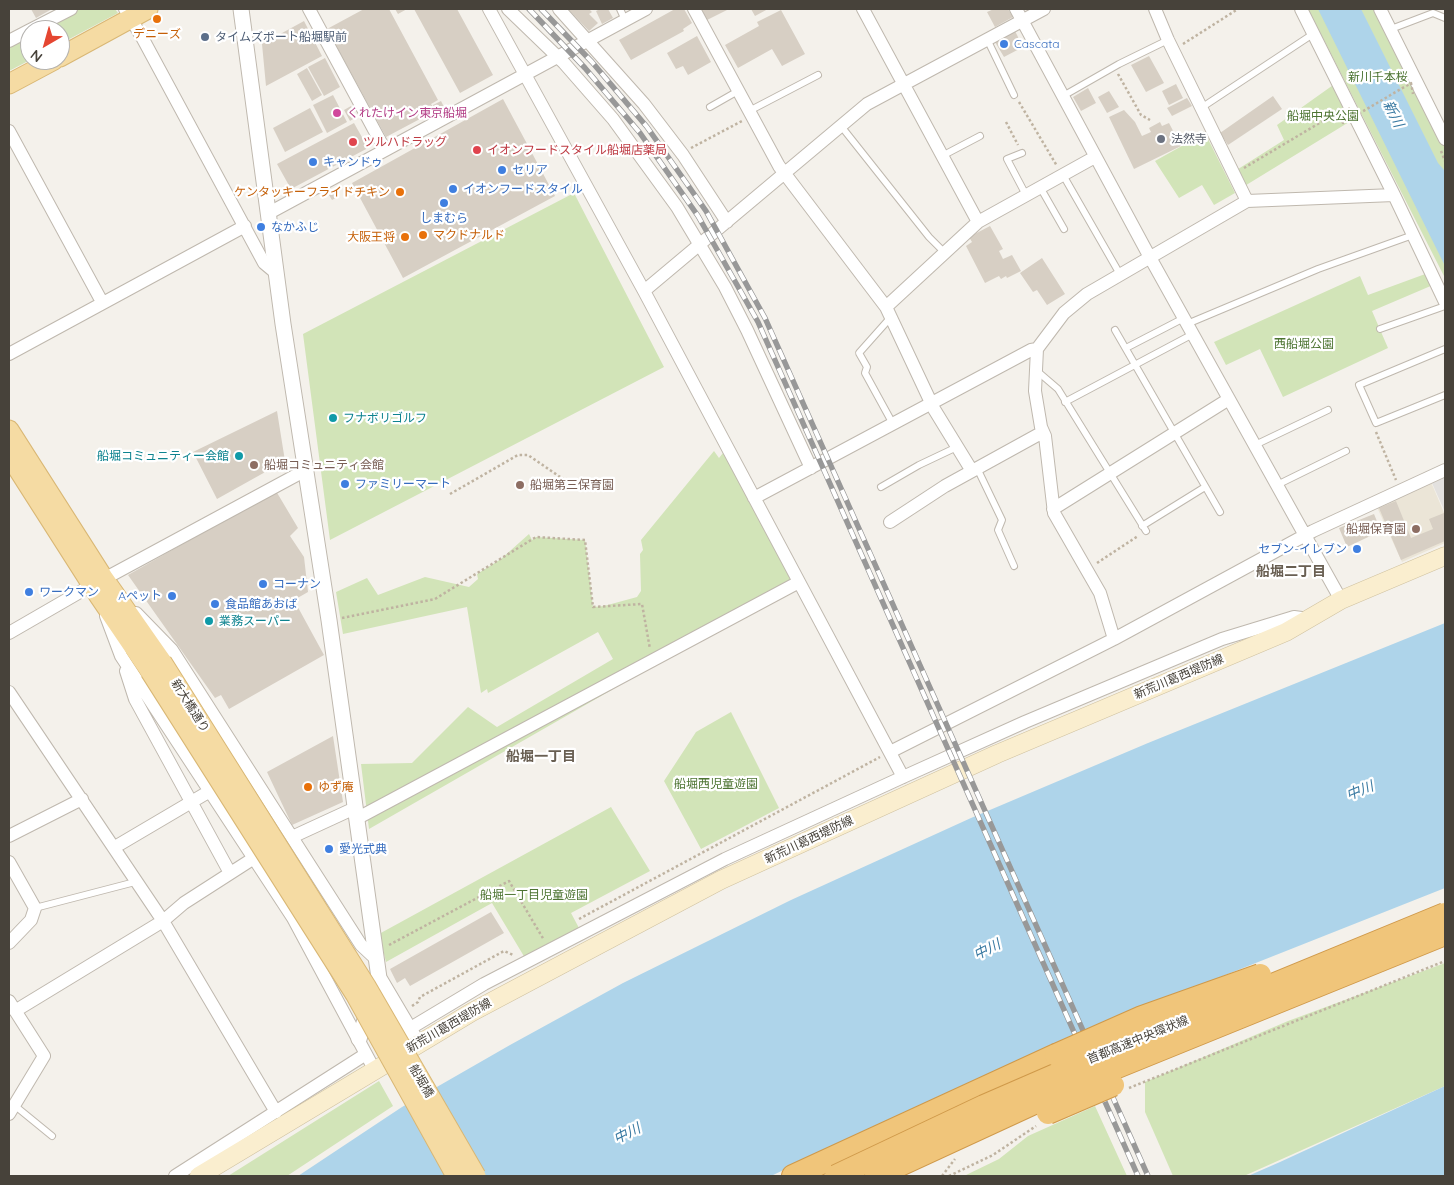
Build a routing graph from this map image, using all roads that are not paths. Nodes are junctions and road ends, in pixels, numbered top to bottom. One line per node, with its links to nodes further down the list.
1 (71, 9): 19 (street)
2 (148, 9): 15 (main road)
3 (241, 9): 52 (street)
4 (309, 9): 42 (street)
5 (489, 9): 28 (street)
6 (508, 9): 26 (street)
7 (559, 9): 23 (street)
8 (646, 9): 16 (street)
9 (694, 9): 32 (street)
10 (863, 9): 31 (street)
11 (1044, 9): 17 (street)
12 (1155, 9): 24 (street)
13 (1301, 9): 21 (street)
14 (1380, 9): 20 (street)
15 (128, 14): 25 (main road); 55 (street)
16 (622, 14): 23 (street)
17 (1020, 14): 22 (street); 34 (street)
18 (1445, 18): 20 (lane)
19 (50, 20)
20 (1390, 29): 41 (street)
21 (1313, 34): 36 (lane); 50 (street)
22 (987, 39): 31 (street); 33 (lane)
23 (589, 40): 26 (street); 53 (street)
24 (1170, 45): 34 (lane); 36 (street)
25 (70, 51)
26 (558, 57): 28 (street); 58 (street)
27 (35, 70): 30 (main road)
28 (526, 73): 42 (street); 63 (street)
29 (818, 75): 37 (lane)
30 (9, 84)
31 (903, 85): 38 (street); 44 (street)
32 (738, 91): 35 (lane); 37 (street)
33 (1014, 95)
34 (1063, 96): 45 (street)
35 (710, 106)
36 (1202, 108): 51 (street)
37 (750, 114): 46 (street)
38 (841, 126): 46 (street); 59 (lane)
39 (9, 131): 64 (street)
40 (980, 136): 44 (lane)
41 (1445, 139)
42 (385, 150): 52 (street)
43 (1022, 153): 49 (lane)
44 (942, 156): 54 (street)
45 (1095, 157): 47 (street); 60 (street)
46 (784, 174): 53 (street); 67 (street)
47 (1063, 175): 48 (street); 62 (lane)
48 (1040, 187): 49 (street); 56 (lane)
49 (1026, 195): 54 (street)
50 (1394, 195): 51 (street); 57 (street)
51 (1247, 201): 60 (street)
52 (269, 213): 61 (street)
53 (726, 222): 58 (street)
54 (978, 222): 59 (street)
55 (245, 226): 61 (street); 64 (street)
56 (1064, 229)
57 (1413, 235): 65 (street); 68 (lane)
58 (700, 245): 63 (street); 90 (street)
59 (944, 252): 67 (street)
60 (1151, 258): 62 (street); 68 (street)
61 (276, 273): 91 (street)
62 (1121, 276): 72 (street)
63 (644, 291): 98 (street)
64 (102, 302): 74 (street)
65 (1445, 302)
66 (1445, 306): 69 (lane)
67 (888, 312): 80 (street); 82 (lane)
68 (1188, 325): 71 (lane); 75 (lane); 78 (street)
69 (1380, 329)
70 (1115, 330): 71 (lane)
71 (1126, 348): 75 (lane)
72 (1037, 349): 76 (street); 80 (street)
73 (1445, 349): 77 (lane)
74 (9, 354)
75 (1135, 365): 79 (lane); 85 (lane)
76 (1036, 371): 79 (lane); 84 (street)
77 (1445, 395)
78 (1229, 399): 85 (street); 86 (street)
79 (1065, 402): 94 (lane)
80 (931, 403): 82 (street); 87 (street)
81 (1328, 410): 86 (lane)
82 (892, 424): 90 (street)
83 (9, 430): 106 (main road, 新大橋通り)
84 (1043, 432): 92 (street); 99 (street)
85 (1174, 433): 94 (street); 97 (lane)
86 (1255, 445): 95 (street)
87 (957, 447): 92 (street); 96 (lane)
88 (1346, 451): 95 (lane)
89 (9, 455): 106 (main road, 新大橋通り)
90 (811, 468): 98 (street)
91 (304, 470): 106 (street); 118 (street)
92 (974, 470): 101 (street); 104 (lane)
93 (1445, 470): 102 (street)
94 (1109, 474): 97 (lane); 99 (street)
95 (1277, 485): 102 (street)
96 (881, 487)
97 (1205, 487): 100 (lane)
98 (754, 498): 105 (street)
99 (1053, 509): 110 (street)
100 (1220, 512)
101 (890, 522)
102 (1306, 536): 107 (street); 110 (street)
103 (1445, 556): 107 (main road, 新荒川葛西堤防線)
104 (1014, 566)
105 (799, 582): 113 (street); 118 (street)
106 (101, 587): 109 (street); 111 (street); 120 (street); 132 (main road, 新大橋通り, bridge)
107 (1342, 600): 108 (main road, 新荒川葛西堤防線)
108 (1309, 619): 114 (street); 134 (main road, 新荒川葛西堤防線)
109 (9, 633)
110 (1114, 639): 113 (street)
111 (120, 656): 115 (street); 117 (street)
112 (9, 692): 116 (street)
113 (890, 752): 114 (street)
114 (903, 777): 134 (street)
115 (210, 791): 117 (street); 122 (street)
116 (82, 799): 119 (street); 121 (street)
117 (190, 803): 121 (street); 124 (street)
118 (356, 814): 120 (street); 131 (street)
119 (9, 836)
120 (292, 837): 131 (street)
121 (115, 847): 125 (street)
122 (254, 858): 124 (street); 135 (street)
123 (9, 862): 126 (street)
124 (230, 873): 127 (street)
125 (135, 882): 126 (lane); 127 (street)
126 (35, 908): 130 (street)
127 (163, 921): 133 (street); 138 (street)
128 (1445, 927): 129 (highway, 首都高速中央環状線, bridge); 146 (highway, 首都高速中央環状線, bridge); 147 (highway, bridge)
129 (1406, 930): 144 (highway, bridge); 145 (highway, 首都高速中央環状線, bridge)
130 (9, 943)
131 (376, 956): 132 (street)
132 (367, 986): 134 (street); 135 (street); 142 (main road, 船堀橋, bridge); 143 (main road, 船堀橋, bridge)
133 (12, 1006): 137 (street)
134 (414, 1036): 136 (main road, 新荒川葛西堤防線)
135 (359, 1039): 136 (street)
136 (370, 1062): 138 (street); 141 (main road, 新荒川葛西堤防線)
137 (11, 1110): 139 (lane)
138 (276, 1112): 140 (street)
139 (52, 1136)
140 (175, 1176)
141 (198, 1176)
142 (456, 1176)
143 (476, 1176)
144 (793, 1176)
145 (836, 1176)
146 (876, 1176)
147 (905, 1176)

